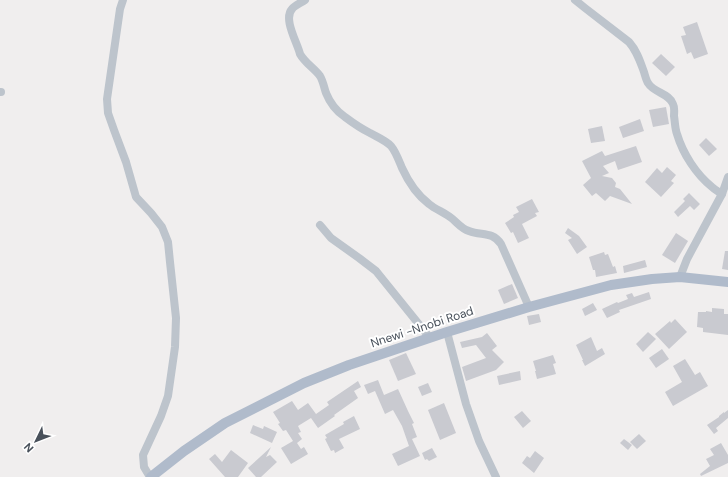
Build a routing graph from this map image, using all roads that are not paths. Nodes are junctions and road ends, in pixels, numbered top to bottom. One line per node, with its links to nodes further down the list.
1 (123, 0): 12 (street)
2 (305, 0): 9 (street)
3 (575, 0): 5 (street)
4 (727, 181): 5 (street)
5 (722, 194): 7 (street)
6 (320, 225): 11 (street)
7 (680, 277): 8 (main road, Nnewi -Nnobi Road); 9 (main road, Nnewi -Nnobi Road)
8 (728, 282)
9 (529, 308): 10 (main road, Nnewi -Nnobi Road)
10 (447, 332): 11 (main road, Nnewi -Nnobi Road); 13 (street)
11 (430, 338): 12 (main road, Nnewi -Nnobi Road)
12 (151, 477)
13 (496, 477)

